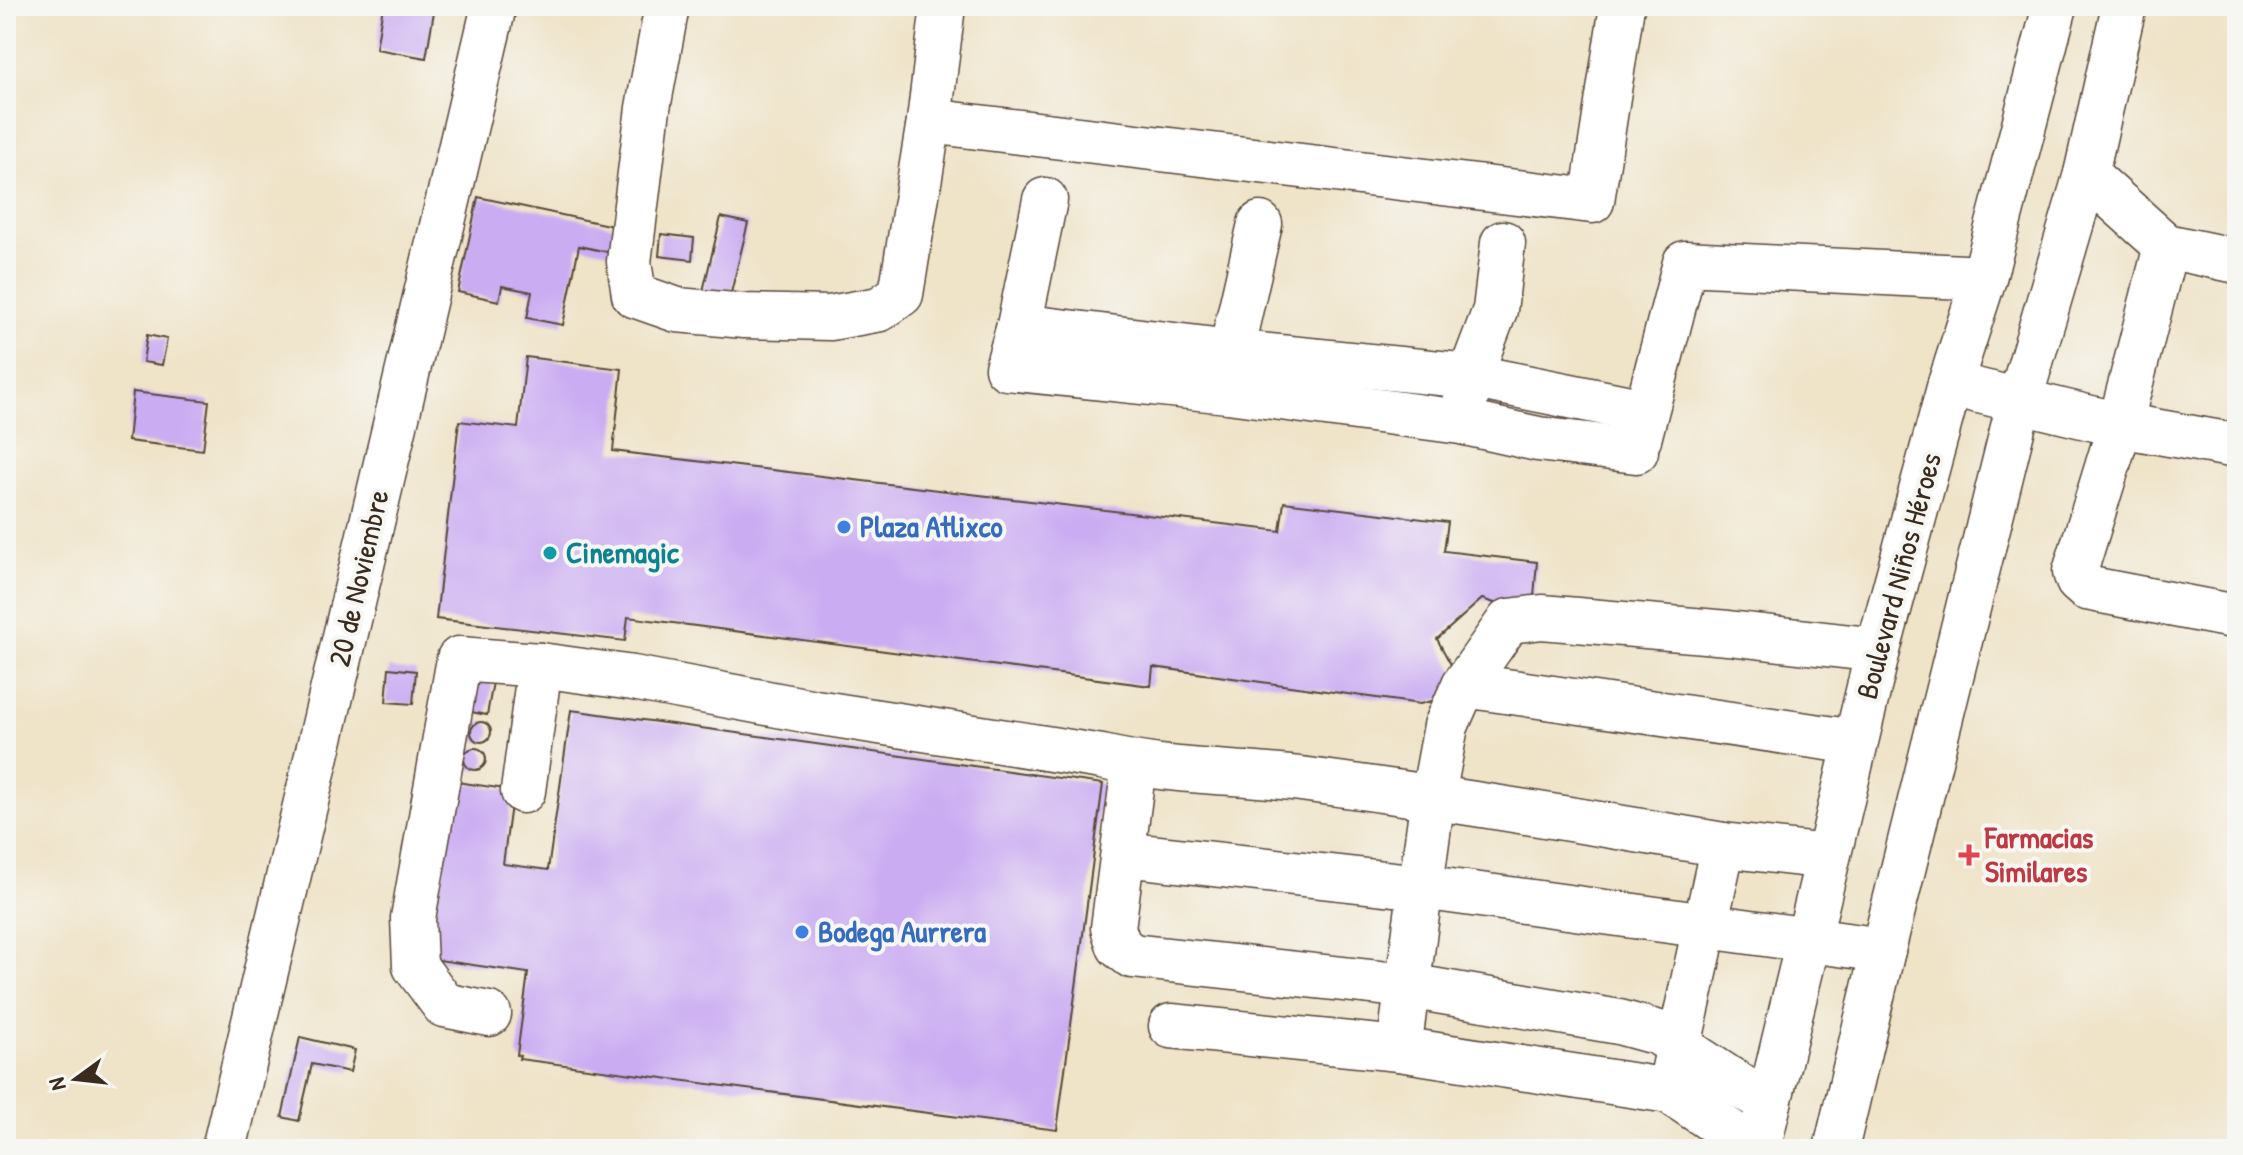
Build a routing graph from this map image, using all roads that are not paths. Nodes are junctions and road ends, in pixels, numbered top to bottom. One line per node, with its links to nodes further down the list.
1 (494, 6): 45 (street, 20 de Noviembre)
2 (667, 6): 7 (street)
3 (943, 6): 7 (street)
4 (1622, 6): 7 (street)
5 (2055, 6): 14 (street, Boulevard Niños Héroes)
6 (2124, 6): 8 (street)
7 (929, 121)
8 (2086, 174): 12 (street); 18 (street)
9 (1045, 200): 15 (street)
10 (1260, 224): 15 (street)
11 (1503, 243): 16 (street)
12 (2166, 246): 13 (street); 20 (street)
13 (2237, 261)
14 (1984, 278): 17 (street, Boulevard Niños Héroes); 21 (street)
15 (1230, 372): 16 (street); 19 (street)
16 (1470, 376): 19 (street); 21 (street)
17 (1950, 384): 18 (street); 24 (street, Boulevard Niños Héroes)
18 (2020, 399): 20 (street); 37 (street)
19 (1461, 422): 21 (street)
20 (2120, 425): 22 (street); 23 (street)
21 (1637, 445)
22 (2237, 446)
23 (2237, 617)
24 (1878, 650): 26 (street); 27 (street, Boulevard Niños Héroes)
25 (540, 665): 28 (street); 29 (street); 39 (street)
26 (1464, 685): 27 (street); 30 (street)
27 (1855, 742): 33 (street, Boulevard Niños Héroes)
28 (1134, 765): 30 (street); 32 (street)
29 (523, 791)
30 (1433, 796): 31 (street); 34 (street)
31 (1723, 845): 33 (street); 35 (street)
32 (1123, 854): 34 (street); 38 (street)
33 (1827, 857): 36 (street, Boulevard Niños Héroes)
34 (1421, 887): 35 (street); 38 (street)
35 (1706, 928): 36 (street); 41 (street)
36 (1808, 938): 37 (street); 44 (street, Boulevard Niños Héroes)
37 (1883, 950): 47 (street)
38 (1408, 986): 41 (street); 42 (street)
39 (489, 1014)
40 (1171, 1026): 42 (street)
41 (1679, 1045): 43 (street); 44 (street)
42 (1399, 1049): 43 (street)
43 (1669, 1091): 46 (street)
44 (1769, 1102): 46 (street, Boulevard Niños Héroes)
45 (224, 1149)
46 (1757, 1149)
47 (1836, 1149)

